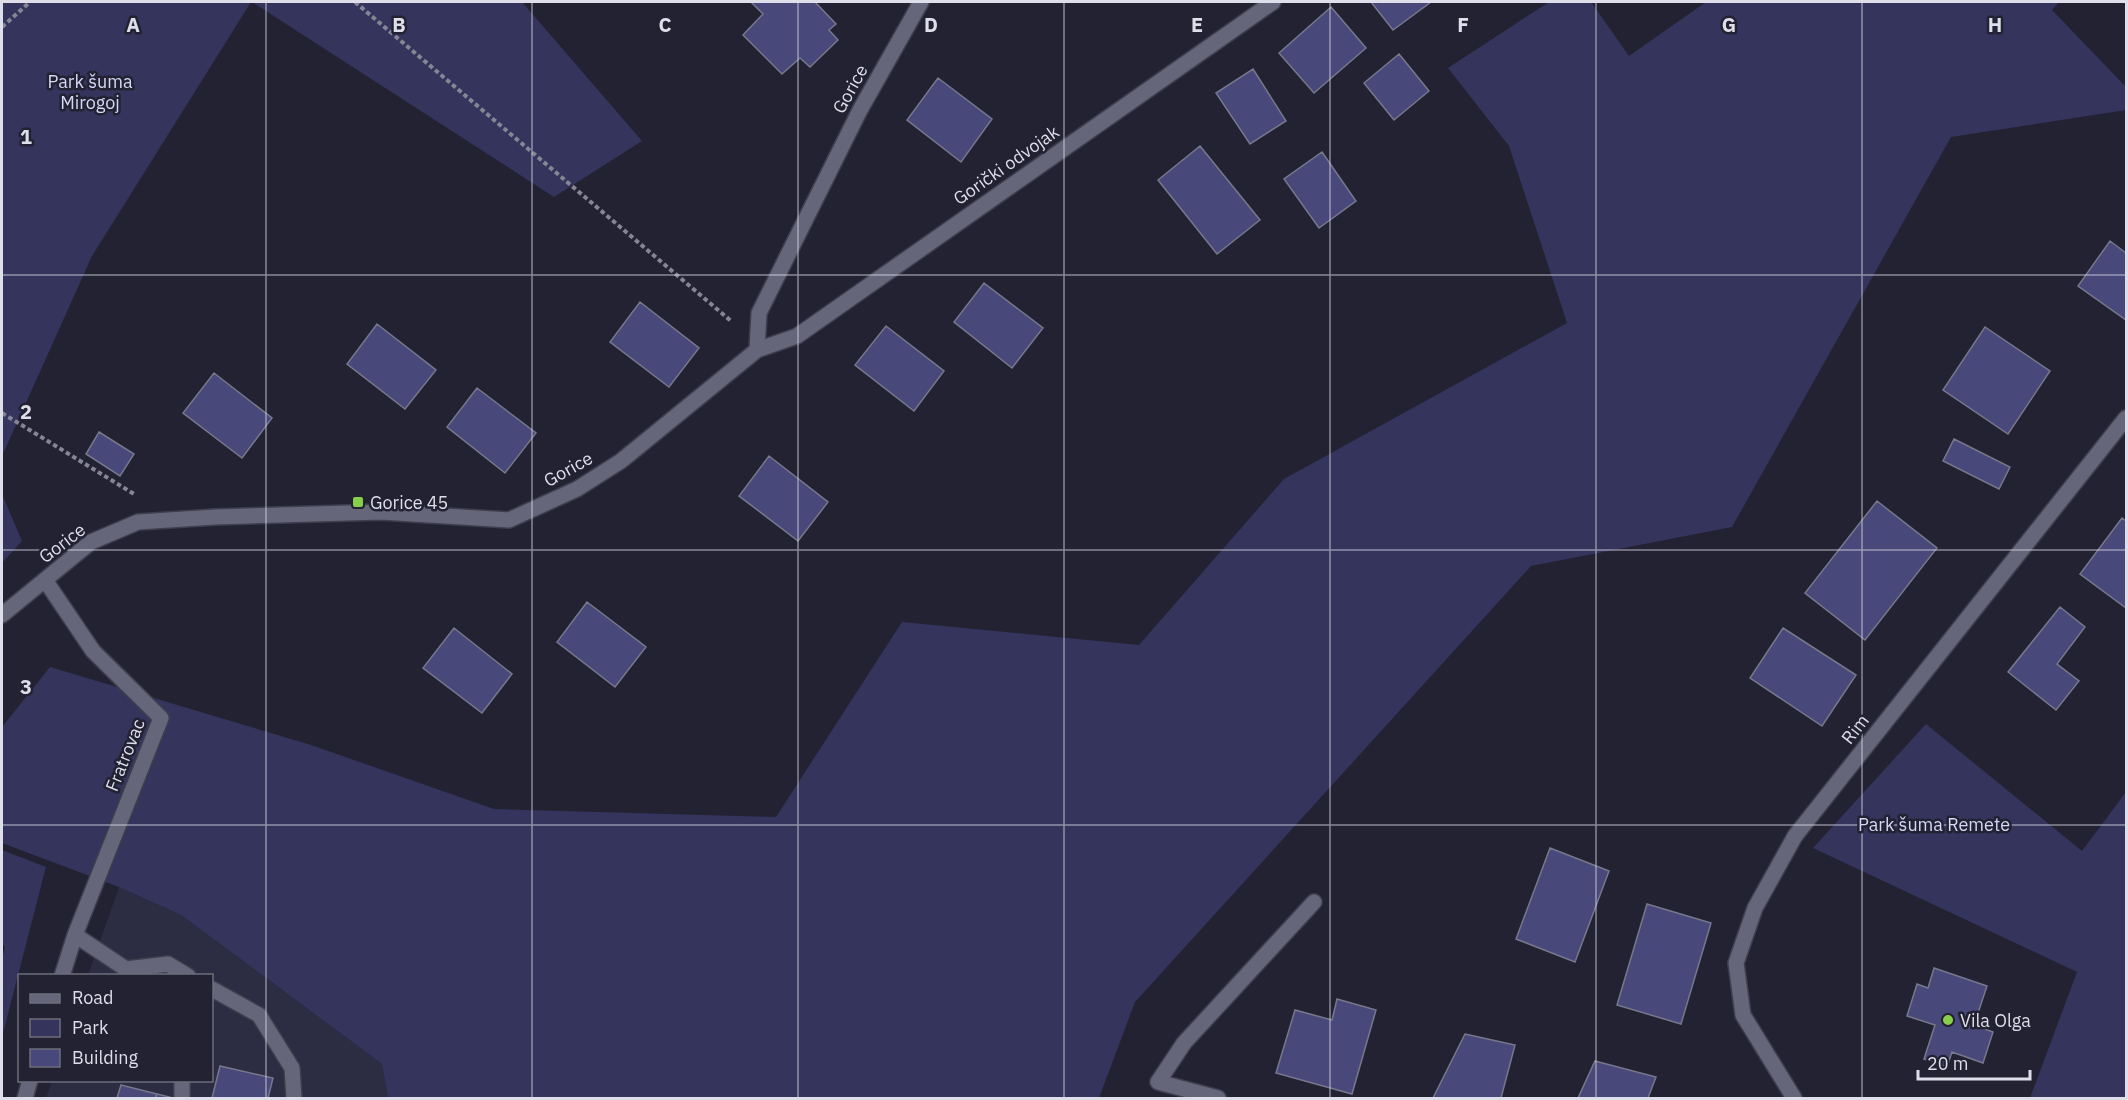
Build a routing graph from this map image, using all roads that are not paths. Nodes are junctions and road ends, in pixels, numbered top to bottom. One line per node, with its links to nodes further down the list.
1 (921, 2): 3 (street, Gorice)
2 (1273, 2): 3 (street, Gorički odvojak)
3 (757, 347): 5 (street, Gorice)
4 (2127, 418): 19 (street, Rim)
5 (45, 580): 6 (street, Gorice); 8 (street, Fratrovac)
6 (2, 615)
7 (1314, 902): 18 (street)
8 (75, 935): 9 (street); 10 (street, Fratrovac)
9 (128, 972): 11 (street)
10 (62, 974)
11 (186, 974)
12 (213, 989): 17 (street)
13 (29, 1082): 15 (street)
14 (182, 1082): 16 (street)
15 (25, 1098)
16 (182, 1098)
17 (294, 1098)
18 (1218, 1098)
19 (1794, 1098)

